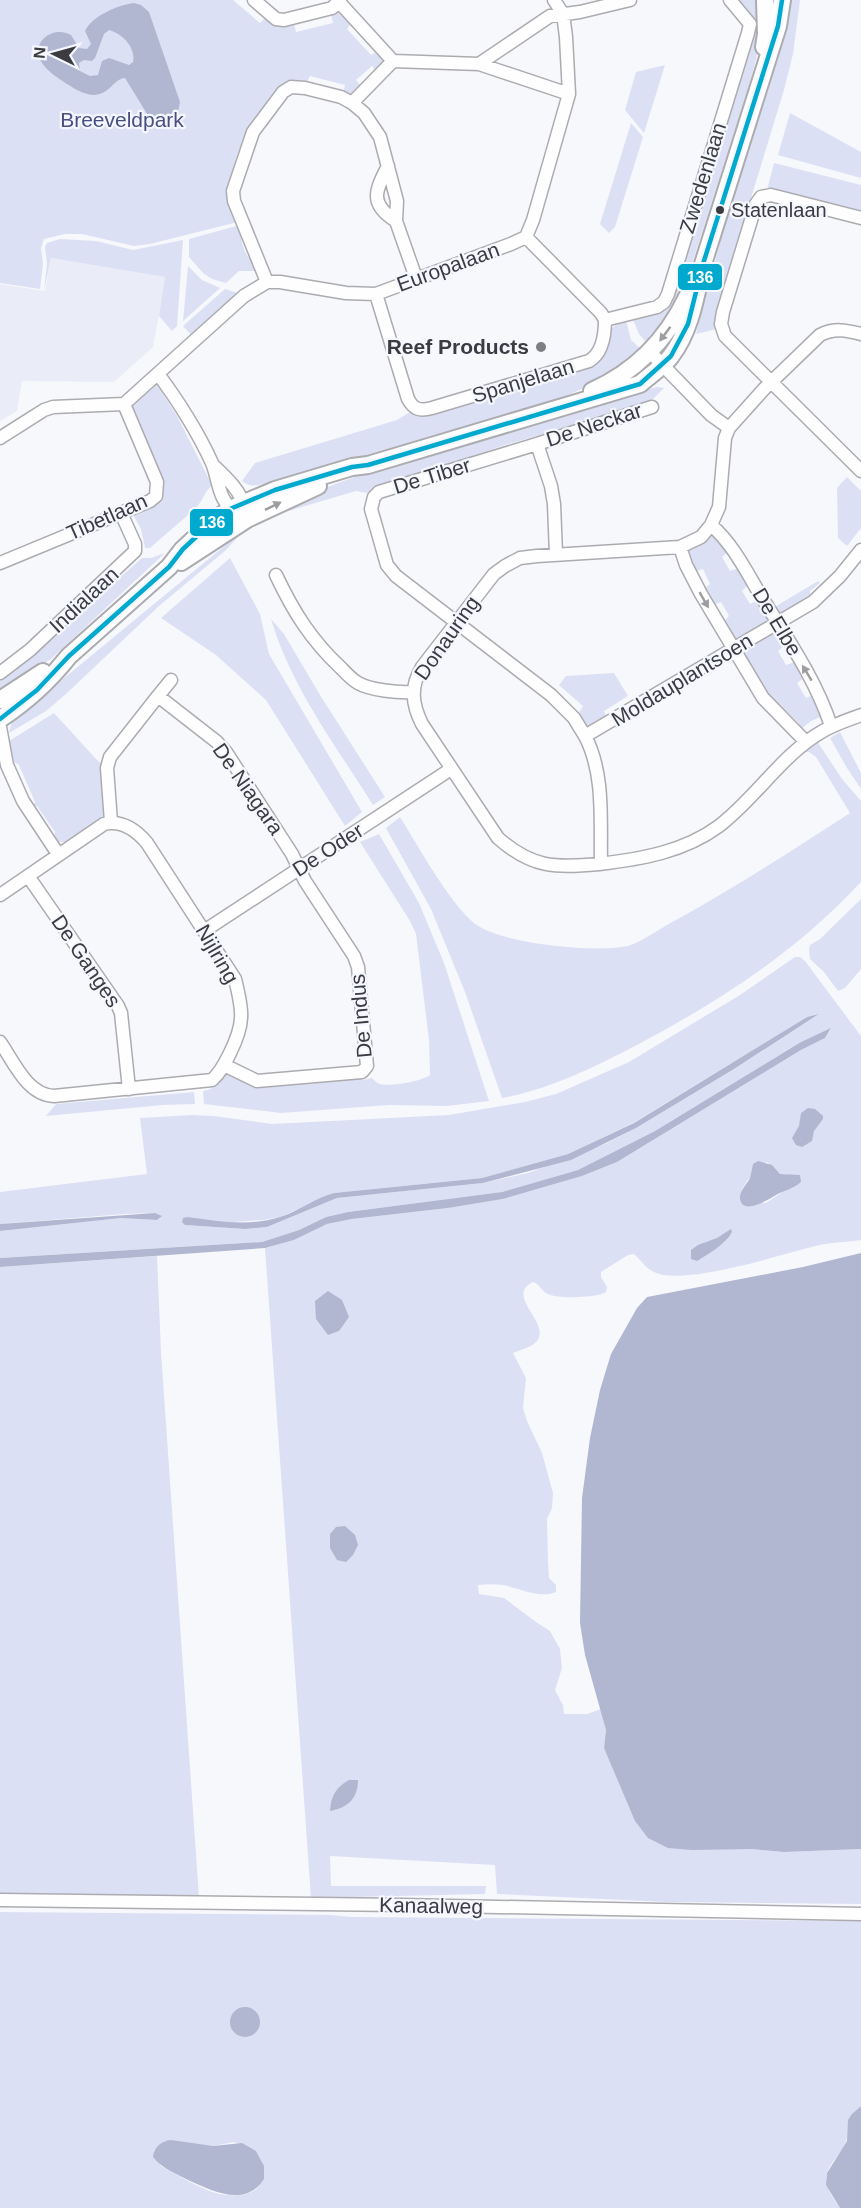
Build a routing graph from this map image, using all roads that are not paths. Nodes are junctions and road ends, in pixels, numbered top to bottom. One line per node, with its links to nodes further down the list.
1 (254, 0): 7 (street)
2 (554, 0): 8 (street, Europalaan)
3 (630, 0): 8 (street)
4 (730, 0): 22 (street, Zwedenlaan)
5 (765, 0): 11 (main road)
6 (782, 0): 11 (main road)
7 (340, 1): 9 (street)
8 (563, 15): 10 (street); 12 (street, Europalaan)
9 (393, 61): 10 (street); 13 (street)
10 (479, 64): 12 (street)
11 (758, 86): 18 (main road)
12 (569, 94): 17 (street, Europalaan)
13 (352, 103): 14 (street); 20 (street)
14 (388, 166): 16 (street); 16 (street)
15 (861, 218): 27 (street)
16 (396, 221): 19 (street)
17 (526, 237): 19 (street, Europalaan); 22 (street)
18 (703, 264): 24 (main road, one-way to 24); 25 (main road)
19 (416, 278): 21 (street, Europalaan)
20 (267, 282): 21 (street, Europalaan); 26 (street)
21 (376, 294): 22 (street, Spanjelaan)
22 (605, 320)
23 (861, 334): 27 (street)
24 (650, 352): 25 (street); 30 (main road)
25 (663, 365): 30 (main road); 31 (street)
26 (158, 374): 28 (street); 36 (street)
27 (772, 381): 31 (street); 35 (street)
28 (124, 404): 32 (street); 37 (street, Tibetlaan)
29 (652, 407): 33 (street, De Neckar)
30 (547, 410): 34 (main road)
31 (729, 428): 39 (street)
32 (0, 438)
33 (537, 444): 42 (street); 46 (street, De Tiber)
34 (368, 465): 36 (main road); 38 (main road, one-way to 34)
35 (861, 471)
36 (237, 505): 38 (street); 44 (main road)
37 (121, 513): 43 (street, Tibetlaan); 50 (street, Indialaan)
38 (247, 519): 44 (main road)
39 (711, 525): 40 (street, Donauring); 47 (street, De Elbe)
40 (680, 547): 42 (street, Donauring); 48 (street, one-way to 48)
41 (861, 550): 47 (street, Moldauplantsoen)
42 (556, 554): 46 (street, Donauring)
43 (0, 562)
44 (169, 567): 49 (main road)
45 (276, 575): 52 (street)
46 (455, 623): 52 (street, Donauring); 59 (street)
47 (777, 623): 48 (street, Moldauplantsoen); 57 (street, De Elbe, one-way to 47)
48 (733, 650): 59 (street, Moldauplantsoen); 60 (street)
49 (69, 656): 54 (main road); 56 (main road)
50 (0, 673)
51 (171, 680): 53 (street)
52 (413, 692): 62 (street, Donauring)
53 (158, 696): 63 (street); 66 (street, De Niagara)
54 (0, 700)
55 (861, 716): 57 (street, Donauring)
56 (0, 719)
57 (831, 726): 60 (street, Donauring)
58 (0, 727): 61 (street)
59 (585, 736): 65 (street)
60 (806, 742): 65 (street, Donauring)
61 (4, 761): 64 (street)
62 (451, 769): 65 (street, Donauring); 66 (street, De Oder)
63 (111, 822): 64 (street); 69 (street, Nijlring)
64 (58, 854): 67 (street)
65 (601, 863)
66 (299, 869): 69 (street, De Oder); 71 (street, De Indus)
67 (28, 876): 68 (street); 72 (street, De Ganges)
68 (0, 895)
69 (204, 931): 71 (street, Nijlring)
70 (0, 1042): 72 (street, Nijlring)
71 (224, 1065): 72 (street, Nijlring)
72 (129, 1089)
73 (0, 1900): 74 (street, Kanaalweg)
74 (861, 1914)

